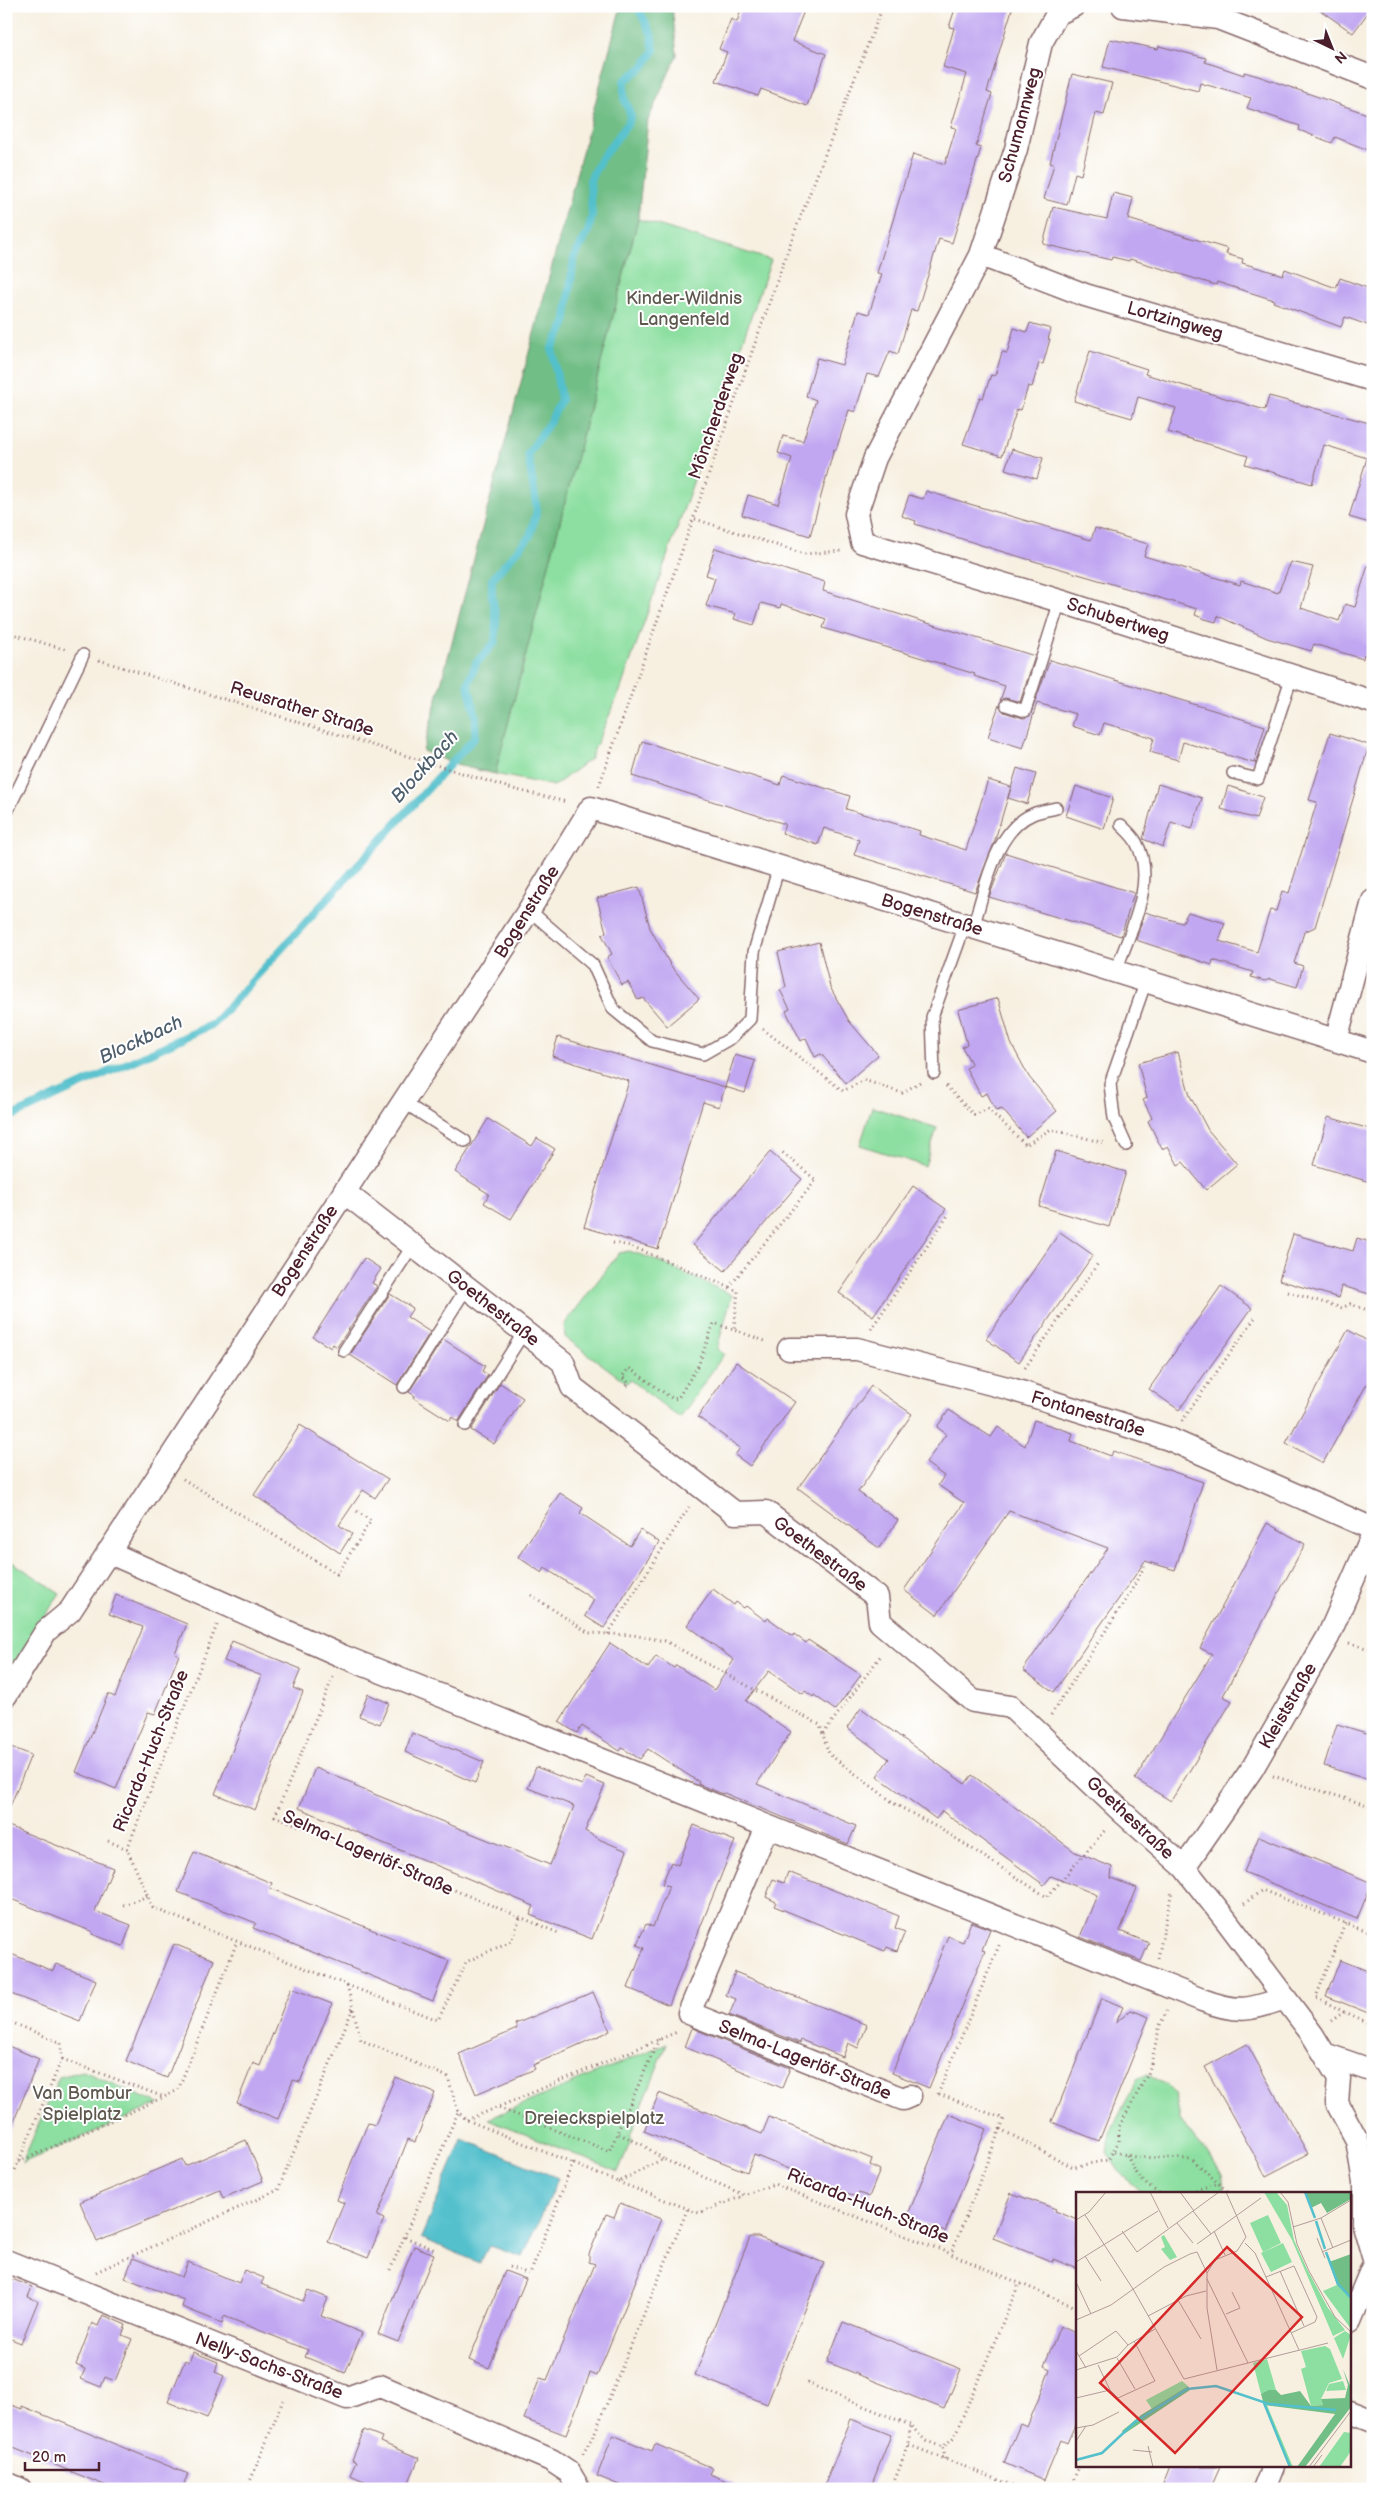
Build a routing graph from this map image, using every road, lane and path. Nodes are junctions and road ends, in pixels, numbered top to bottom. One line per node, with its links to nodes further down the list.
1 (883, 6): 8 (path, Möncherderweg)
2 (1073, 6): 6 (street, Schumannweg)
3 (1123, 6): 4 (street)
4 (1221, 12): 5 (street)
5 (1373, 78)
6 (981, 255): 7 (street, Lortzingweg); 9 (street)
7 (1373, 380)
8 (695, 519): 9 (path); 17 (path, Möncherderweg)
9 (862, 542): 10 (street, Schubertweg)
10 (1060, 601): 13 (street, Schubertweg); 15 (lane)
11 (6, 632): 12 (path, Reusrather Straße)
12 (83, 655): 17 (path, Reusrather Straße); 19 (lane)
13 (1292, 676): 14 (street, Schubertweg); 16 (lane)
14 (1373, 702)
15 (1006, 705)
16 (1233, 773)
17 (591, 808): 21 (street, Bogenstraße); 23 (street, Bogenstraße)
18 (1056, 808): 24 (lane)
19 (6, 814)
20 (1121, 825): 25 (lane)
21 (779, 866): 24 (street, Bogenstraße); 27 (lane)
22 (1373, 901): 28 (street)
23 (529, 910): 27 (lane); 31 (street, Bogenstraße)
24 (969, 926): 25 (street, Bogenstraße); 30 (lane)
25 (1116, 971): 26 (street, Bogenstraße)
26 (1146, 981): 28 (street, Bogenstraße); 34 (lane)
27 (750, 1019): 30 (path)
28 (1336, 1040): 29 (street, Bogenstraße)
29 (1373, 1052)
30 (934, 1073): 33 (path)
31 (403, 1102): 32 (lane); 36 (street, Bogenstraße)
32 (465, 1141)
33 (1104, 1143)
34 (1126, 1145)
35 (782, 1152): 42 (path)
36 (344, 1192): 39 (street, Goethestraße); 56 (street, Bogenstraße)
37 (950, 1214): 49 (path)
38 (613, 1243): 42 (path)
39 (413, 1245): 41 (street, Goethestraße); 50 (lane)
40 (1100, 1262): 53 (path)
41 (467, 1287): 47 (street, Goethestraße); 52 (lane)
42 (729, 1287): 46 (path)
43 (1288, 1292): 44 (path)
44 (1373, 1312)
45 (1257, 1315): 55 (path)
46 (734, 1330): 48 (path); 51 (path)
47 (524, 1332): 54 (lane); 57 (street, Goethestraße)
48 (790, 1349): 49 (street, Fontanestraße)
49 (857, 1349): 53 (street, Fontanestraße)
50 (344, 1351)
51 (626, 1386)
52 (404, 1387)
53 (1011, 1389): 55 (street, Fontanestraße)
54 (465, 1425)
55 (1169, 1439): 59 (street, Fontanestraße)
56 (163, 1467): 58 (path); 61 (street, Bogenstraße)
57 (701, 1488): 65 (path); 66 (street, Goethestraße)
58 (355, 1510)
59 (1373, 1529)
60 (1373, 1534): 71 (street, Kleiststraße)
61 (108, 1552): 64 (street); 68 (street, Bogenstraße)
62 (1145, 1565): 69 (path)
63 (530, 1595): 65 (path)
64 (226, 1603): 67 (street); 76 (path, Ricarda-Huch-Straße)
65 (608, 1634): 70 (path)
66 (895, 1635): 69 (street, Goethestraße); 70 (path)
67 (342, 1656): 74 (street); 80 (path, Selma-Lagerlöf-Straße)
68 (6, 1694)
69 (1040, 1732): 73 (street, Goethestraße)
70 (823, 1734): 73 (path)
71 (1252, 1769): 72 (path); 77 (street, Kleiststraße)
72 (1373, 1807)
73 (1121, 1811): 77 (street, Goethestraße)
74 (766, 1827): 82 (street); 93 (street)
75 (108, 1841): 76 (path)
76 (127, 1848): 78 (path, Ricarda-Huch-Straße)
77 (1178, 1862): 81 (street, Goethestraße); 87 (path)
78 (148, 1896): 79 (path); 86 (path, Ricarda-Huch-Straße)
79 (124, 1905)
80 (520, 1918): 84 (path, Selma-Lagerlöf-Straße); 88 (path, Ricarda-Huch-Straße)
81 (1226, 1920): 83 (path); 90 (street, Goethestraße)
82 (1008, 1923): 87 (street); 101 (path)
83 (1345, 1923): 85 (path); 92 (path)
84 (560, 1934)
85 (1373, 1934)
86 (237, 1942): 88 (path, Ricarda-Huch-Straße); 103 (path)
87 (1154, 1981): 89 (street)
88 (347, 1985): 91 (path)
89 (1177, 1990): 90 (street); 109 (path)
90 (1285, 1998): 96 (street, Goethestraße)
91 (354, 2007): 105 (path); 131 (path)
92 (1344, 2012): 95 (path); 96 (path)
93 (689, 2013): 97 (path); 102 (street, Selma-Lagerlöf-Straße)
94 (6, 2020): 99 (path)
95 (1373, 2025)
96 (1312, 2034): 98 (street, Goethestraße)
97 (659, 2039): 104 (path); 108 (path)
98 (1327, 2055): 100 (street); 125 (street, Goethestraße)
99 (62, 2059): 103 (path); 112 (path)
100 (1373, 2071)
101 (939, 2094): 102 (path, Selma-Lagerlöf-Straße); 107 (path)
102 (910, 2096)
103 (164, 2097): 112 (path)
104 (499, 2107): 106 (path); 108 (path)
105 (458, 2112): 106 (path); 122 (path)
106 (467, 2120): 113 (path)
107 (1000, 2130): 109 (path); 124 (path)
108 (617, 2133): 111 (path)
109 (1114, 2152): 110 (path)
110 (1127, 2155): 116 (path); 117 (path)
111 (663, 2159): 115 (path); 120 (path)
112 (19, 2162): 114 (path)
113 (573, 2163): 115 (path); 128 (path)
114 (15, 2170)
115 (618, 2182): 121 (path, Ricarda-Huch-Straße)
116 (1217, 2184): 118 (path); 119 (path)
117 (1157, 2192)
118 (1188, 2192)
119 (1227, 2192)
120 (744, 2195): 121 (path, Ricarda-Huch-Straße); 124 (path, Ricarda-Huch-Straße)
121 (688, 2208): 144 (path)
122 (405, 2237): 123 (path); 129 (path)
123 (435, 2250)
124 (951, 2254): 130 (path, Ricarda-Huch-Straße)
125 (1373, 2256)
126 (6, 2261): 131 (street, Nelly-Sachs-Straße)
127 (1373, 2266): 133 (street)
128 (509, 2267)
129 (390, 2270)
130 (1019, 2284): 132 (path, Ricarda-Huch-Straße); 140 (path)
131 (77, 2289): 134 (street, Nelly-Sachs-Straße)
132 (1076, 2307)
133 (1352, 2316)
134 (293, 2377): 144 (street, Nelly-Sachs-Straße); 147 (path)
135 (807, 2383): 138 (path)
136 (1352, 2413): 137 (street)
137 (1373, 2421)
138 (910, 2424): 139 (path); 140 (path)
139 (909, 2445): 141 (path); 148 (path)
140 (942, 2447): 141 (path)
141 (945, 2459): 149 (path)
142 (1078, 2468): 150 (path)
143 (1272, 2468): 151 (street)
144 (574, 2481)
145 (6, 2483): 146 (street)
146 (20, 2489)
147 (247, 2489)
148 (892, 2489)
149 (1022, 2489)
150 (1070, 2489)
151 (1264, 2489)

